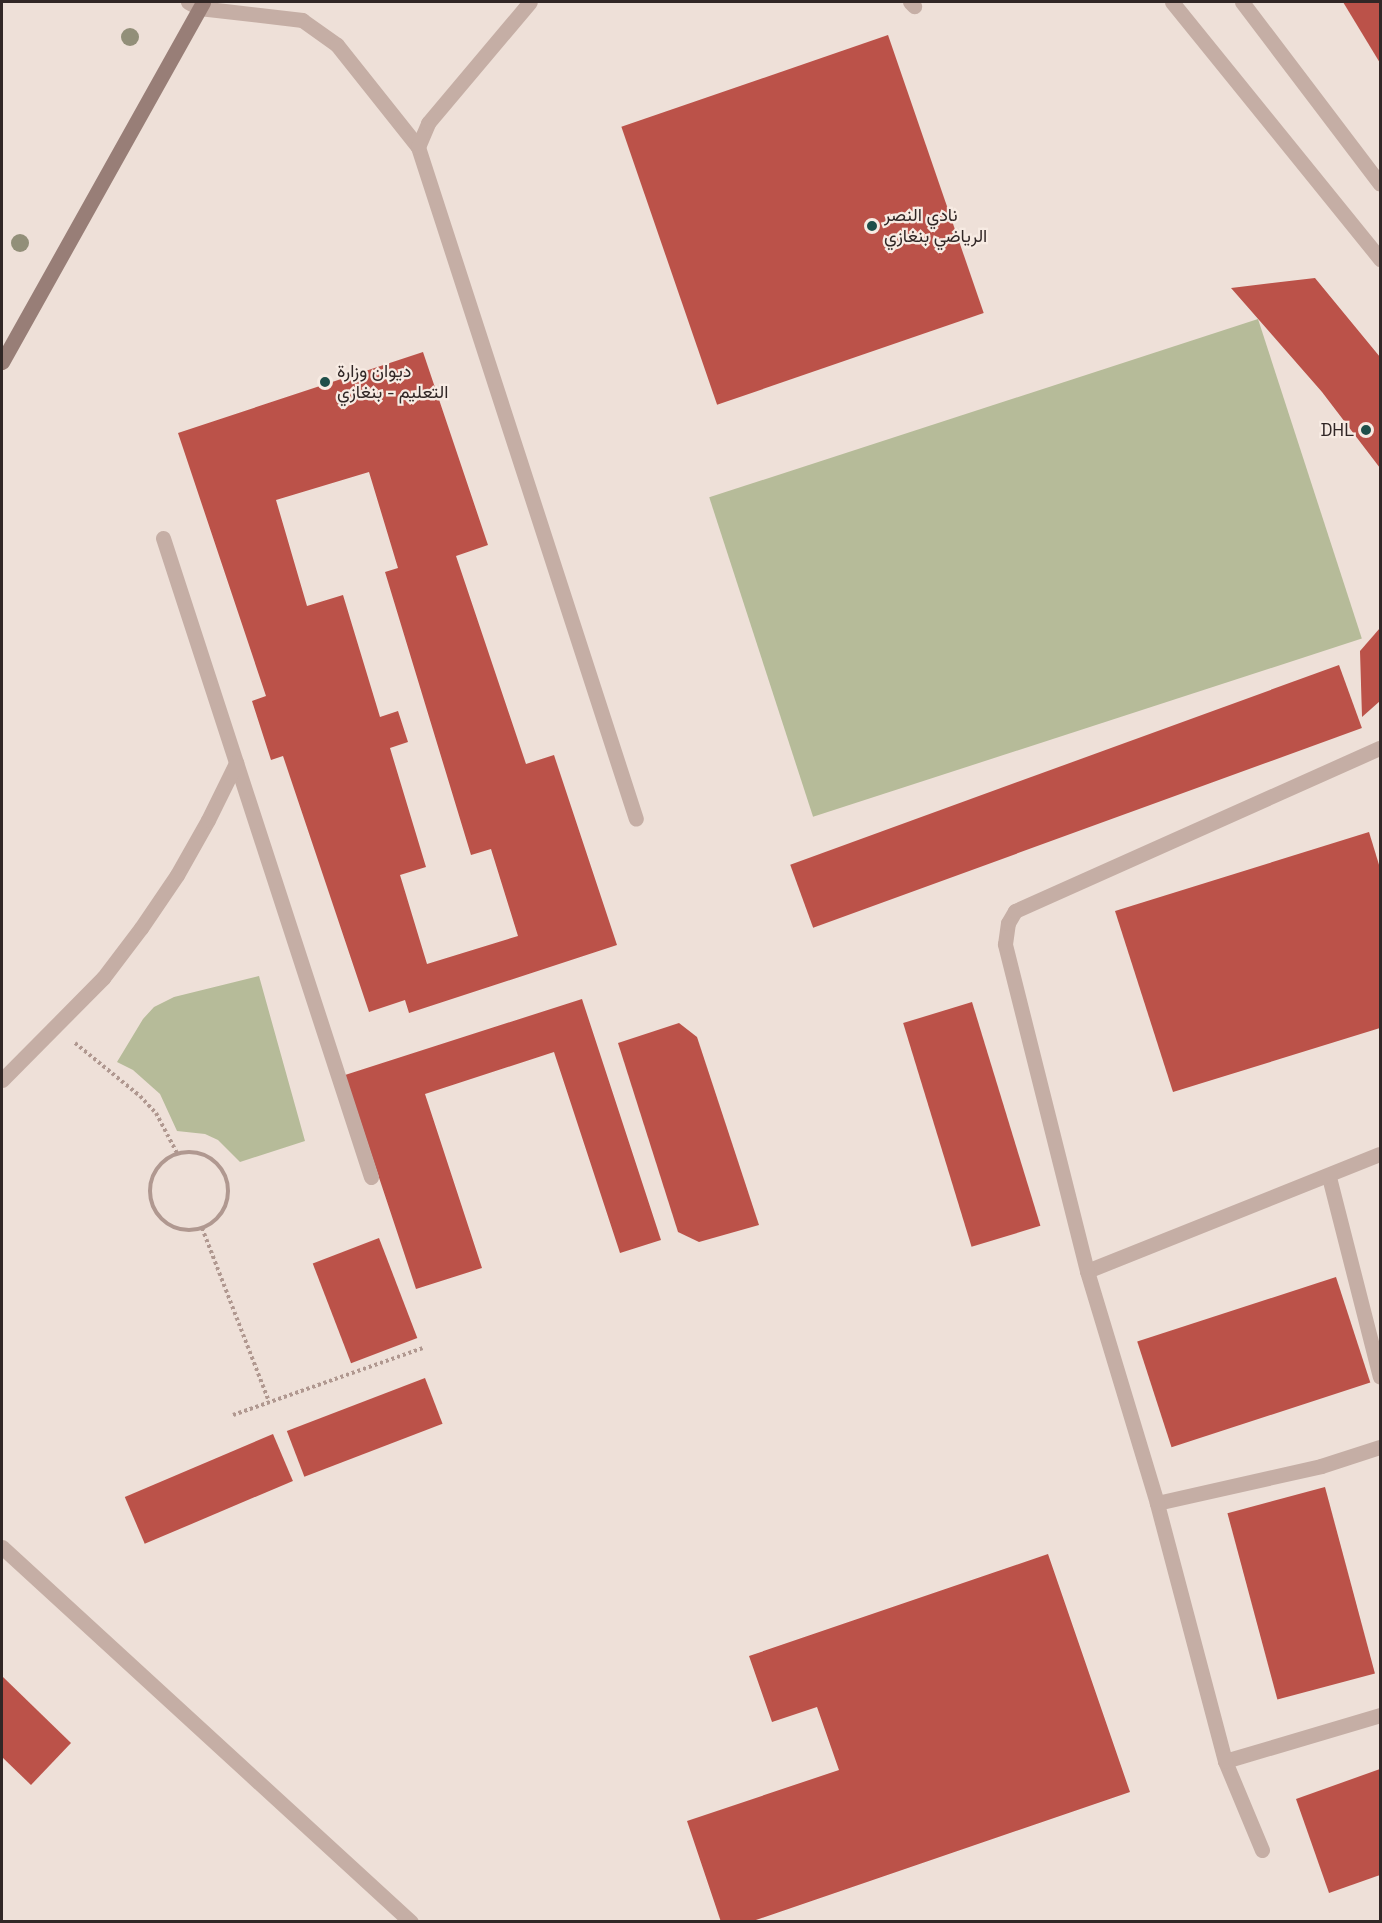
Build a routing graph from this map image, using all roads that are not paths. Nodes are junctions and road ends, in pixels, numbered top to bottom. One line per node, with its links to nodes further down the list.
1 (530, 2): 5 (street)
2 (1172, 2): 7 (street)
3 (1242, 2): 6 (street)
4 (196, 4): 5 (street); 8 (main road)
5 (418, 147): 12 (street)
6 (1380, 184)
7 (1380, 259)
8 (2, 362)
9 (163, 538): 11 (street)
10 (1380, 748): 17 (street)
11 (236, 763): 13 (street); 15 (street)
12 (636, 819)
13 (2, 1080)
14 (1380, 1154): 16 (street)
15 (371, 1177)
16 (1329, 1177): 17 (street); 18 (street)
17 (1087, 1271): 20 (street)
18 (1380, 1377)
19 (1380, 1447): 20 (street)
20 (1157, 1503): 23 (street)
21 (2, 1547): 25 (street)
22 (1380, 1715): 23 (street)
23 (1225, 1761): 24 (street)
24 (1262, 1850)
25 (411, 1922)

